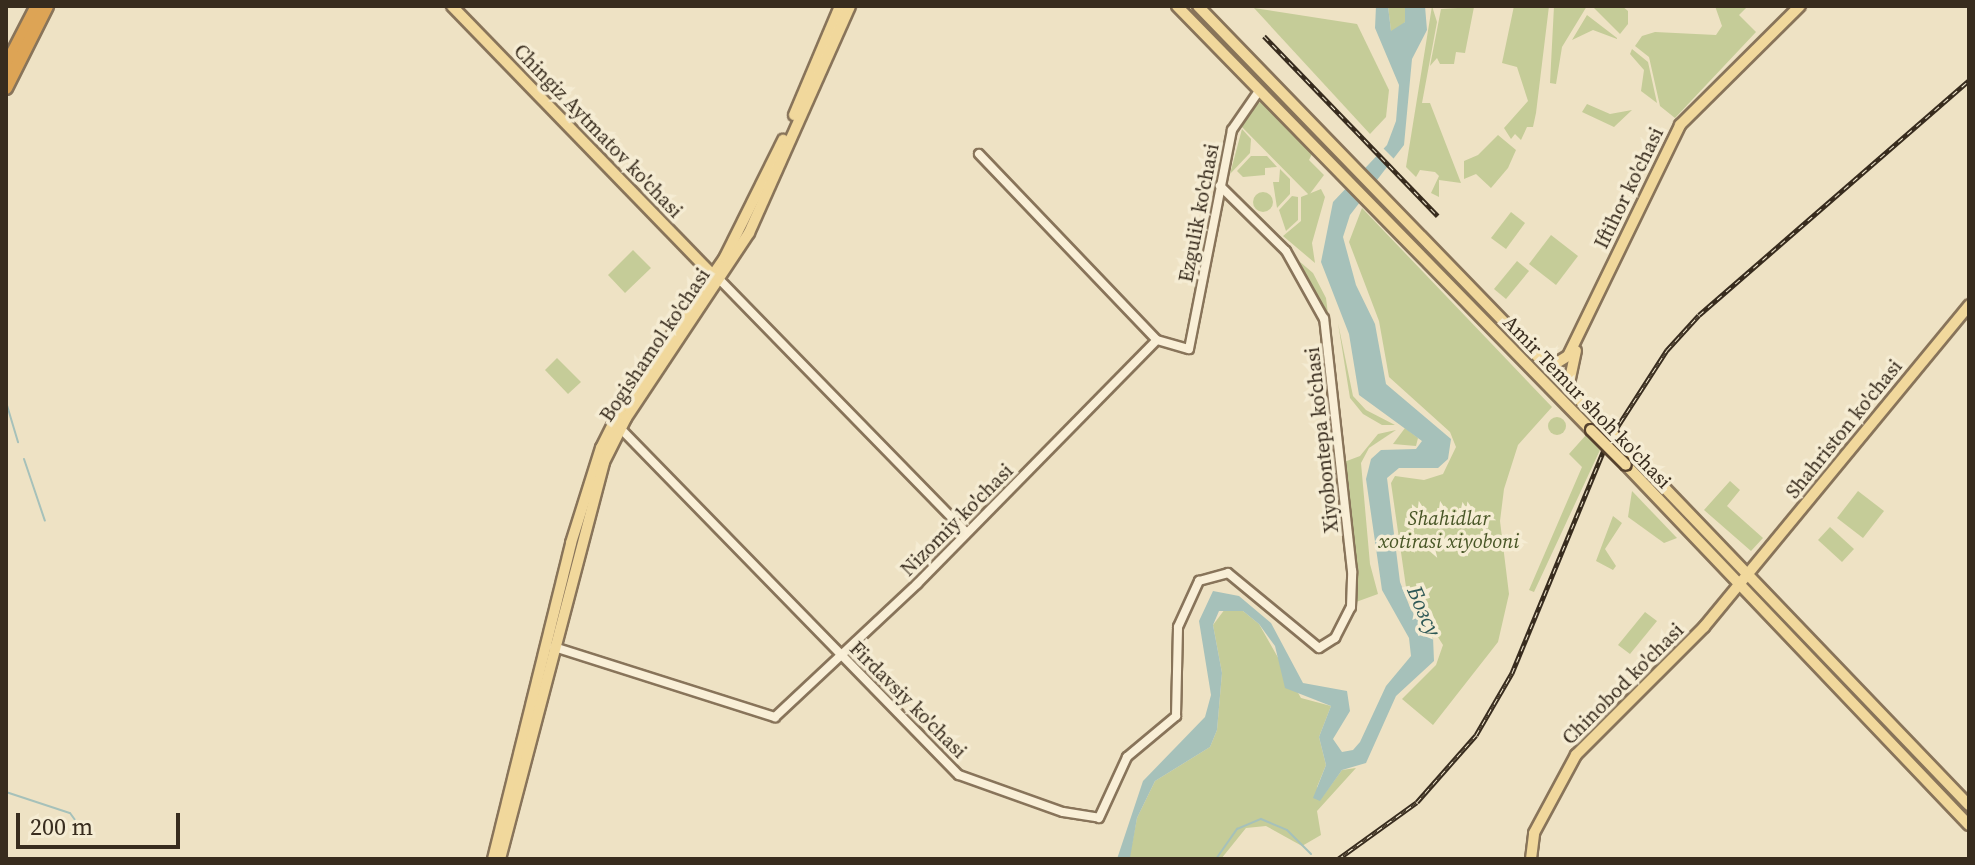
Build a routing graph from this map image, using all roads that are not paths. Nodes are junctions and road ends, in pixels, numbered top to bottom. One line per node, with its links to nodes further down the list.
1 (37, 6): 10 (highway)
2 (47, 6): 11 (highway)
3 (452, 6): 16 (main road, Chingiz Aytmatov ko'chasi)
4 (460, 6): 16 (main road, Chingiz Aytmatov ko'chasi)
5 (840, 6): 13 (main road, Bogishamol ko'chasi)
6 (850, 6): 13 (main road, Bogishamol ko'chasi)
7 (1177, 6): 12 (main road, Amir Temur shoh ko'chasi)
8 (1198, 6): 20 (main road, Amir Temur shoh ko'chasi)
9 (1800, 6): 18 (main road, Iftihor ko'chasi)
10 (6, 66)
11 (6, 88)
12 (1259, 91): 15 (street, Ezgulik ko'chasi); 26 (main road, Amir Temur shoh ko'chasi, bridge)
13 (799, 112): 16 (main road, Bogishamol ko'chasi)
14 (979, 154): 19 (street)
15 (1220, 186): 19 (street, Ezgulik ko'chasi); 24 (street, Xiyobontepa koʻchasi)
16 (716, 275): 22 (main road, Bogishamol ko'chasi); 23 (street, Chingiz Aytmatov ko'chasi); 29 (main road, Bogishamol ko'chasi)
17 (1969, 305): 25 (main road, Shahriston ko'chasi)
18 (1580, 334): 20 (main road, Iftihor ko'chasi); 21 (main road, Iftihor ko'chasi)
19 (1157, 340): 23 (street, Nizomiy ko'chasi)
20 (1541, 360): 21 (main road, Amir Temur shoh ko'chasi)
21 (1568, 388): 25 (main road, Amir Temur shoh ko'chasi, bridge)
22 (620, 428): 29 (main road, Bogishamol ko'chasi); 30 (street, Firdavsiy ko'chasi)
23 (966, 532): 30 (street, Nizomiy ko'chasi)
24 (1228, 573): 30 (street, Firdavsiy ko'chasi)
25 (1747, 575): 26 (main road, Shahriston ko'chasi); 27 (main road, Amir Temur shoh ko'chasi)
26 (1737, 586): 28 (main road, Amir Temur shoh ko'chasi); 36 (main road, Chinobod ko'chasi)
27 (1790, 621): 28 (main road); 31 (main road, Amir Temur shoh ko'chasi)
28 (1780, 631): 33 (main road, Amir Temur shoh ko'chasi)
29 (550, 646): 30 (street, Nizomiy ko'chasi); 32 (main road, Bogishamol ko'chasi)
30 (842, 656)
31 (1969, 805)
32 (510, 806): 34 (main road, Bogishamol ko'chasi); 35 (main road, Bogishamol ko'chasi)
33 (1969, 825)
34 (493, 859)
35 (500, 859)
36 (1531, 859)

